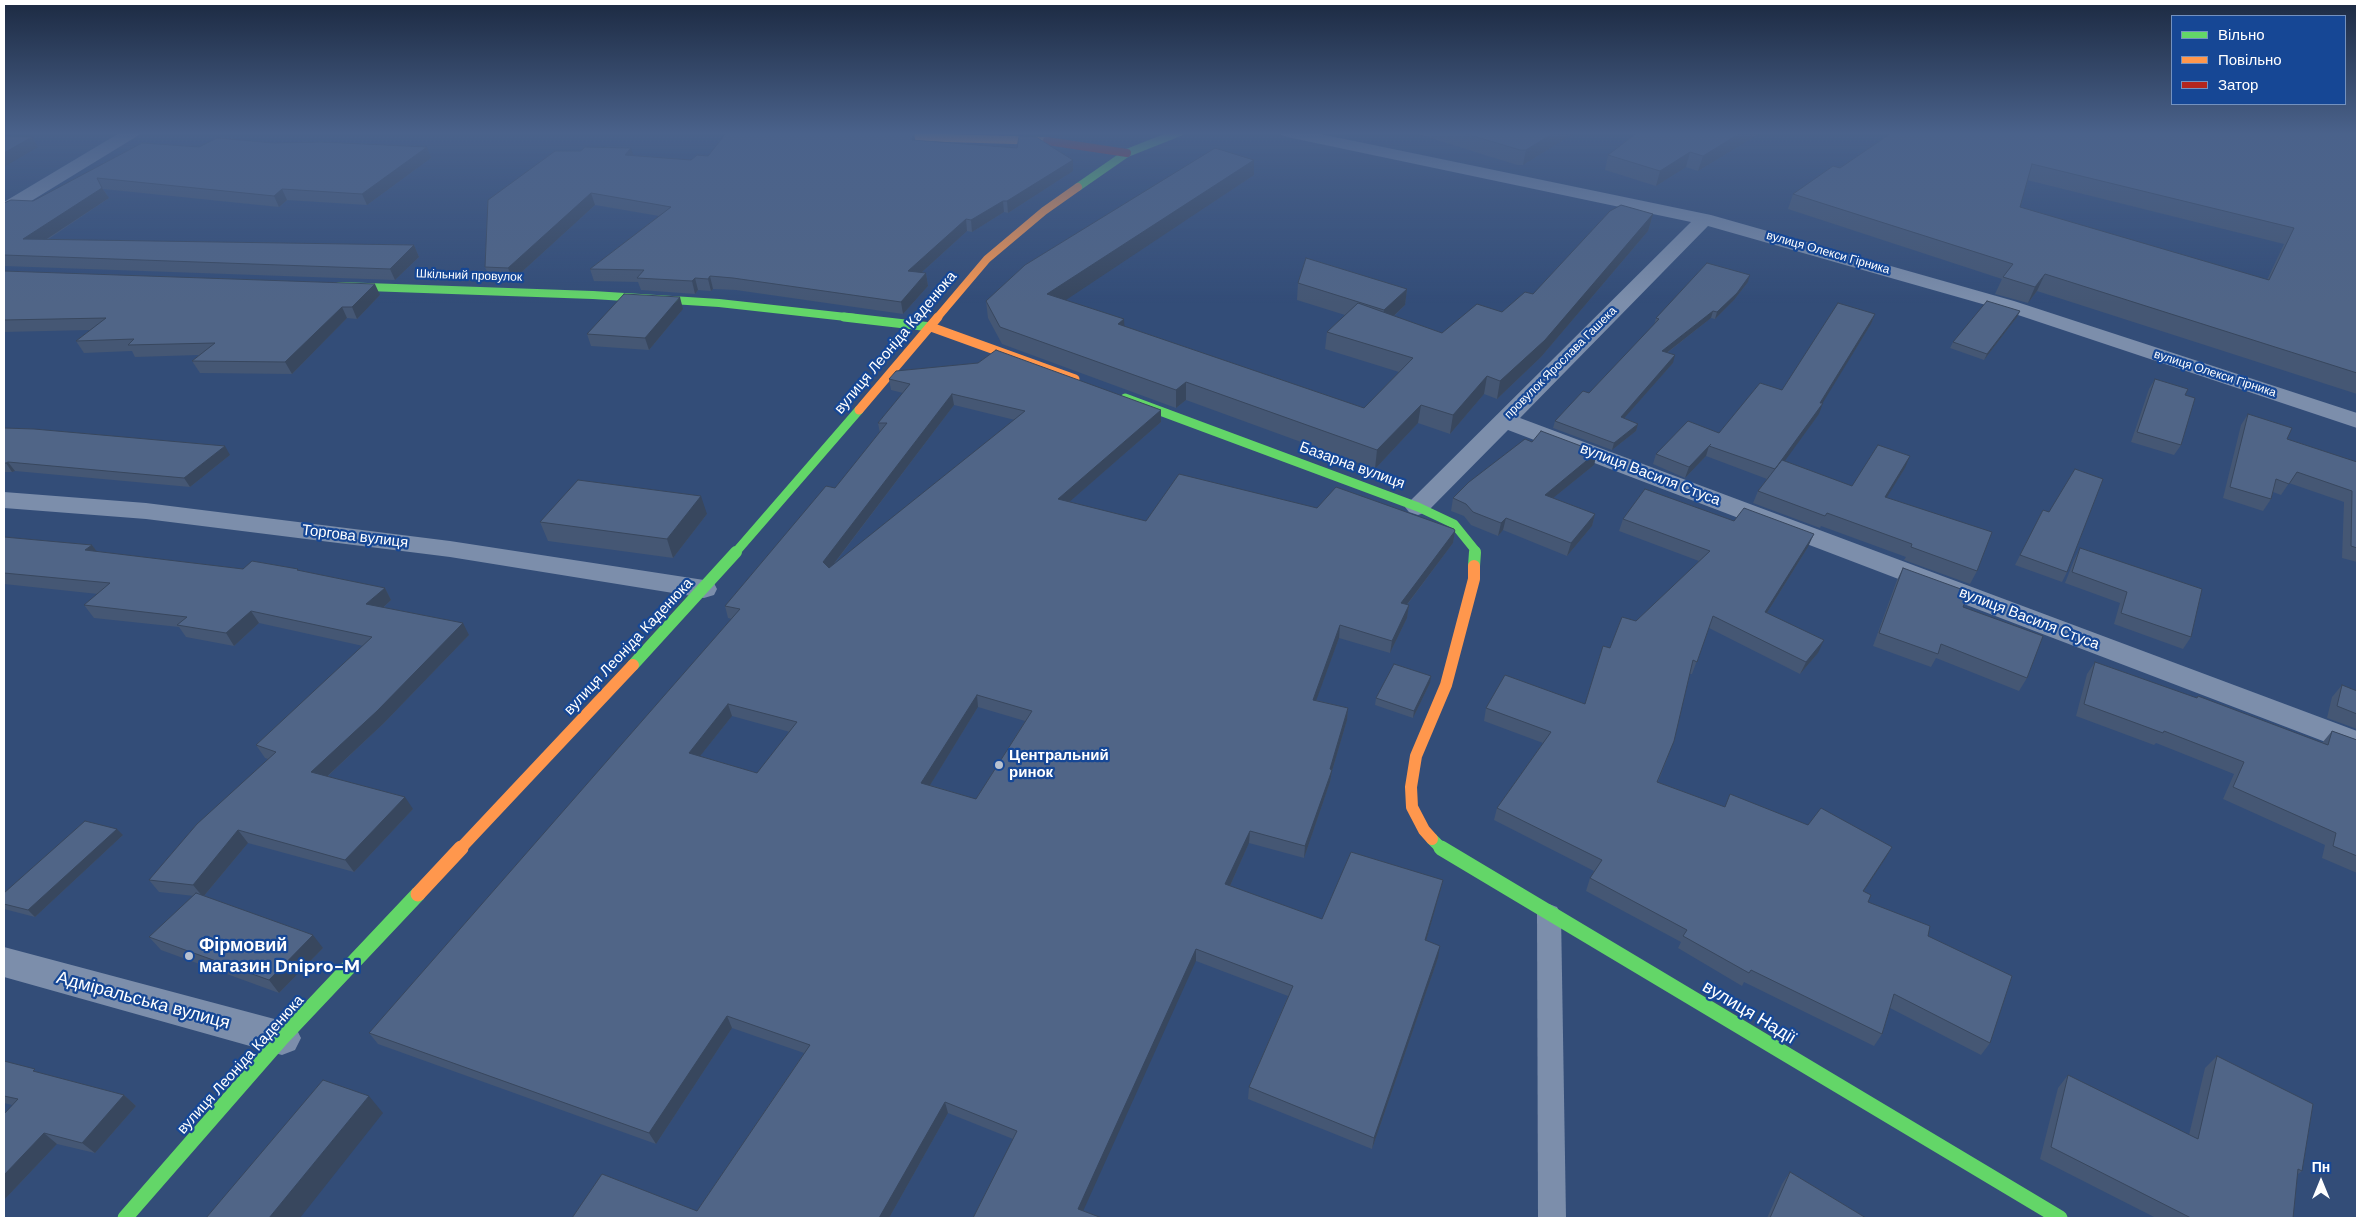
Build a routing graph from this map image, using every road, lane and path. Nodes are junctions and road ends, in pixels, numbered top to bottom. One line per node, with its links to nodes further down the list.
1 (39, 189): 4 (street)
2 (1075, 189): 7 (street, вулиця Леоніда Каденюка)
3 (1557, 189): 5 (street, вулиця Олекси Гірника)
4 (4, 210)
5 (1704, 220): 10 (street, провулок Ярослава Гашека); 11 (street, вулиця Олекси Гірника)
6 (323, 285): 7 (street, Шкільний провулок)
7 (931, 327): 8 (street); 14 (street, вулиця Леоніда Каденюка)
8 (1084, 382)
9 (1111, 392): 13 (street, Базарна вулиця)
10 (1504, 420): 13 (street, провулок Ярослава Гашека); 15 (street, вулиця Василя Стуса)
11 (2357, 421)
12 (4, 500): 14 (street, Торгова вулиця)
13 (1418, 507): 16 (street, Базарна вулиця)
14 (704, 588): 19 (street, вулиця Леоніда Каденюка)
15 (2357, 743)
16 (1424, 830): 17 (street, вулиця Надії)
17 (1549, 914): 21 (lane); 22 (street, вулиця Надії)
18 (4, 962): 19 (street, Адміральська вулиця)
19 (282, 1038): 20 (street, вулиця Леоніда Каденюка)
20 (125, 1218)
21 (1552, 1218)
22 (2060, 1218)

